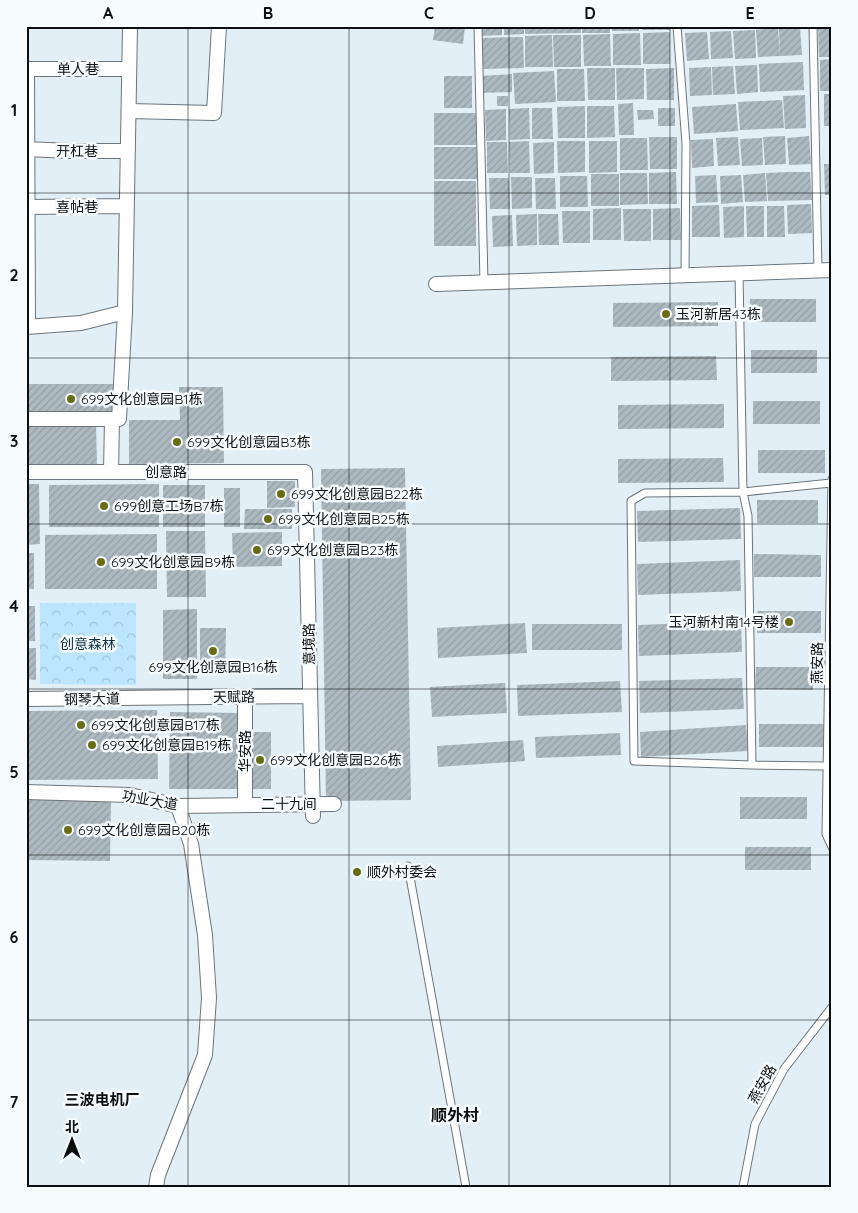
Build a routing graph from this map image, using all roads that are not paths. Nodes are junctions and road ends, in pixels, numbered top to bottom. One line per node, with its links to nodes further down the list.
1 (130, 26): 7 (street)
2 (219, 26): 8 (street)
3 (478, 26): 16 (lane)
4 (676, 26): 15 (lane)
5 (813, 26): 13 (lane)
6 (27, 69): 7 (street, 单人巷); 9 (street)
7 (130, 69): 8 (street)
8 (129, 111): 10 (street)
9 (27, 149): 10 (street, 开杠巷); 12 (street)
10 (128, 151): 11 (street)
11 (127, 206): 12 (street, 喜帖巷); 18 (street)
12 (27, 207): 19 (street)
13 (825, 270): 14 (street)
14 (739, 273): 15 (street); 27 (lane)
15 (686, 275): 16 (street)
16 (484, 282): 17 (street)
17 (436, 284)
18 (125, 312): 19 (street); 21 (street)
19 (27, 327)
20 (26, 419): 21 (street)
21 (112, 419): 23 (street)
22 (26, 472): 23 (street, 创意路)
23 (111, 472): 24 (street, 创意路)
24 (305, 472): 28 (street, 意境路)
25 (832, 479): 26 (lane, 燕安路)
26 (832, 483): 27 (lane); 33 (lane, 燕安路)
27 (743, 492): 32 (lane); 32 (lane)
28 (310, 696): 29 (street, 天赋路); 38 (street, 意境路)
29 (245, 697): 30 (street, 天赋路); 35 (street, 华安路)
30 (158, 698): 31 (street, 钢琴大道)
31 (26, 699)
32 (752, 765): 33 (lane)
33 (827, 766): 39 (lane, 燕安路)
34 (26, 792): 37 (street, 功业大道)
35 (245, 804): 37 (street, 功业大道); 38 (street, 二十九间)
36 (334, 804): 38 (street, 二十九间)
37 (178, 806): 42 (street)
38 (312, 810)
39 (832, 847)
40 (408, 866): 43 (lane)
41 (832, 1007): 44 (lane, 燕安路)
42 (156, 1187)
43 (466, 1187)
44 (743, 1187)

